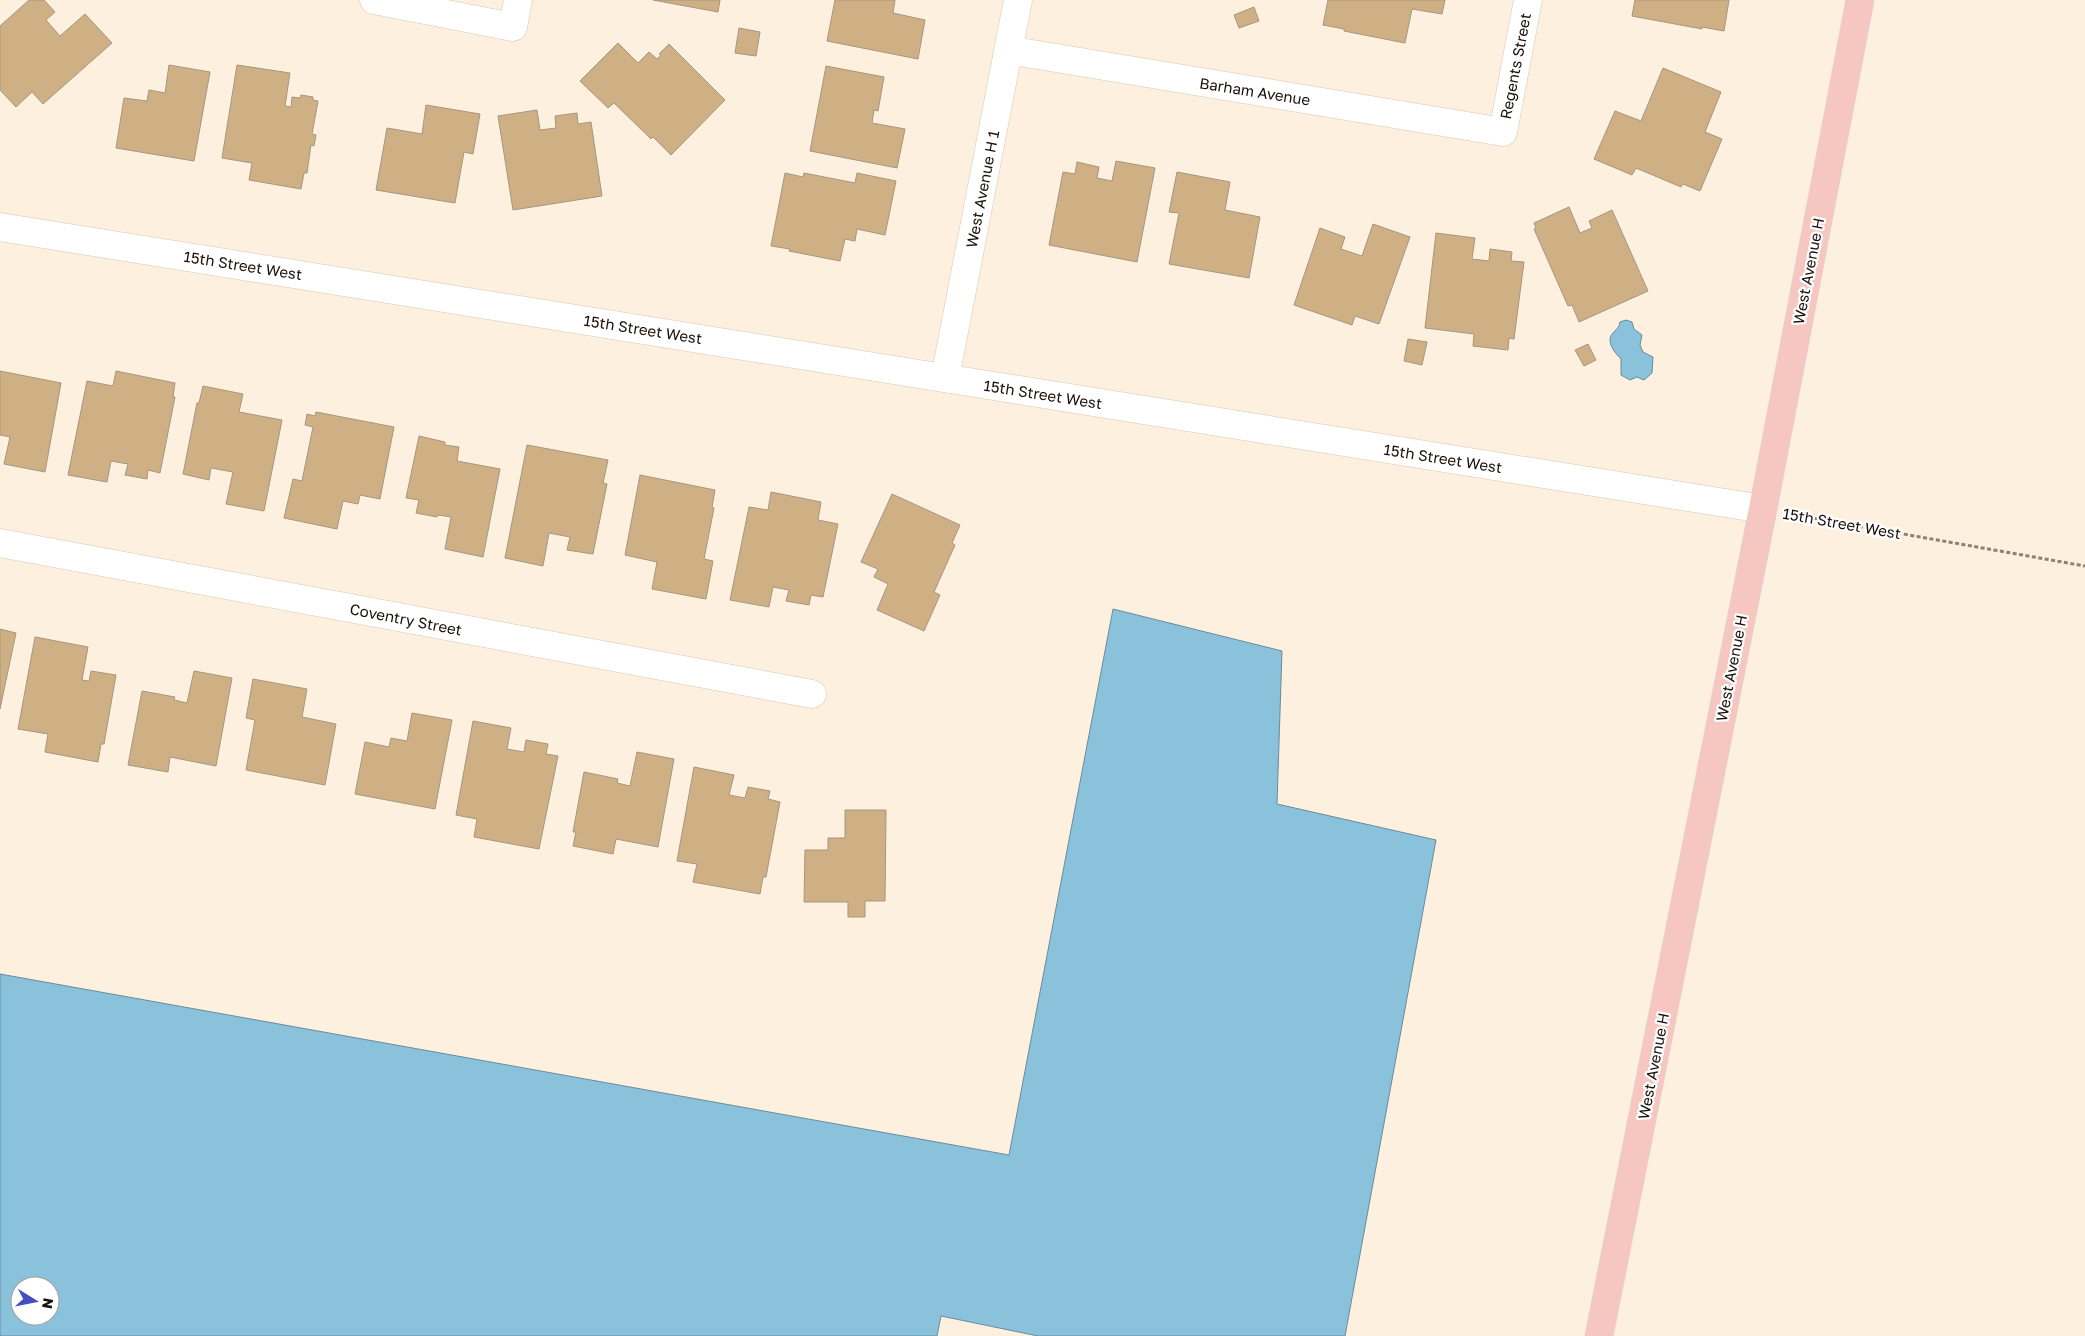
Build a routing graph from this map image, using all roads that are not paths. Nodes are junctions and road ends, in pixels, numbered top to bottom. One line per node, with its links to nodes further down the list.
1 (374, 0): 2 (street)
2 (518, 0)
3 (1018, 0): 6 (street, West Avenue H 1)
4 (1528, 0): 7 (street, Regents Street)
5 (1860, 0): 10 (main road, West Avenue H)
6 (1008, 50): 7 (street, Barham Avenue); 9 (street, West Avenue H 1)
7 (1502, 132)
8 (0, 226): 9 (street, 15th Street West)
9 (945, 378): 10 (street, 15th Street West)
10 (1763, 509): 13 (main road, West Avenue H)
11 (0, 543): 12 (street, Coventry Street)
12 (812, 694)
13 (1599, 1336)

